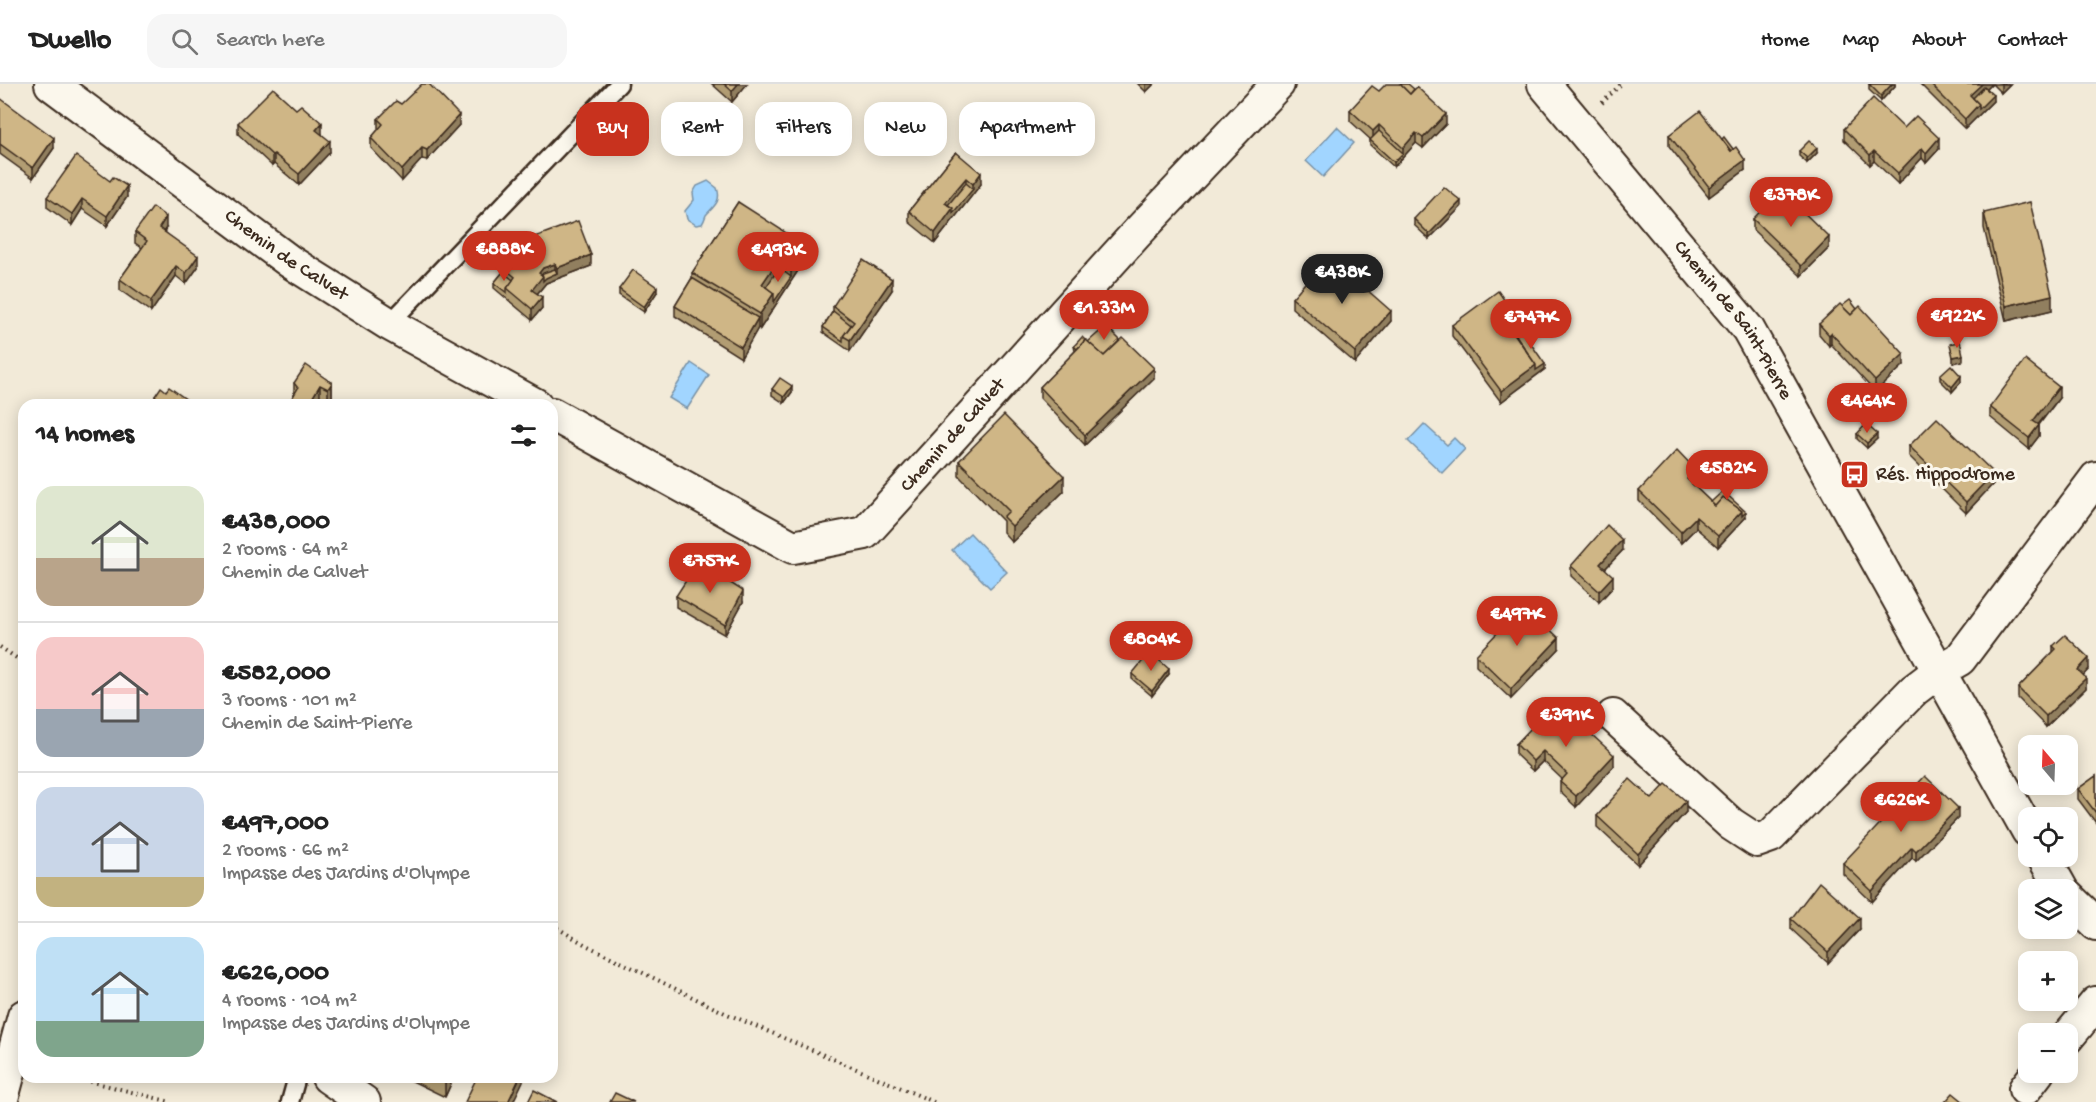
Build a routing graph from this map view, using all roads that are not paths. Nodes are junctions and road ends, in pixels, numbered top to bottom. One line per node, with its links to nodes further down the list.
1 (51, 84): 5 (street, Chemin de Calvet)
2 (619, 84): 5 (lane)
3 (1278, 84): 7 (street, Chemin de Calvet)
4 (1544, 84): 9 (street, Chemin de Saint-Pierre)
5 (389, 324): 6 (street, Chemin de Calvet)
6 (525, 399)
7 (558, 417)
8 (2096, 478): 9 (street)
9 (1939, 671): 10 (street); 11 (street, Chemin de Saint-Pierre)
10 (1613, 716)
11 (2018, 813)
12 (2078, 907): 13 (street)
13 (2096, 924)
14 (2096, 1003): 15 (street)
15 (2078, 1025)
16 (17, 1034): 19 (street)
17 (295, 1083): 20 (lane)
18 (337, 1083): 21 (street)
19 (1, 1102)
20 (290, 1102)
21 (364, 1102)

